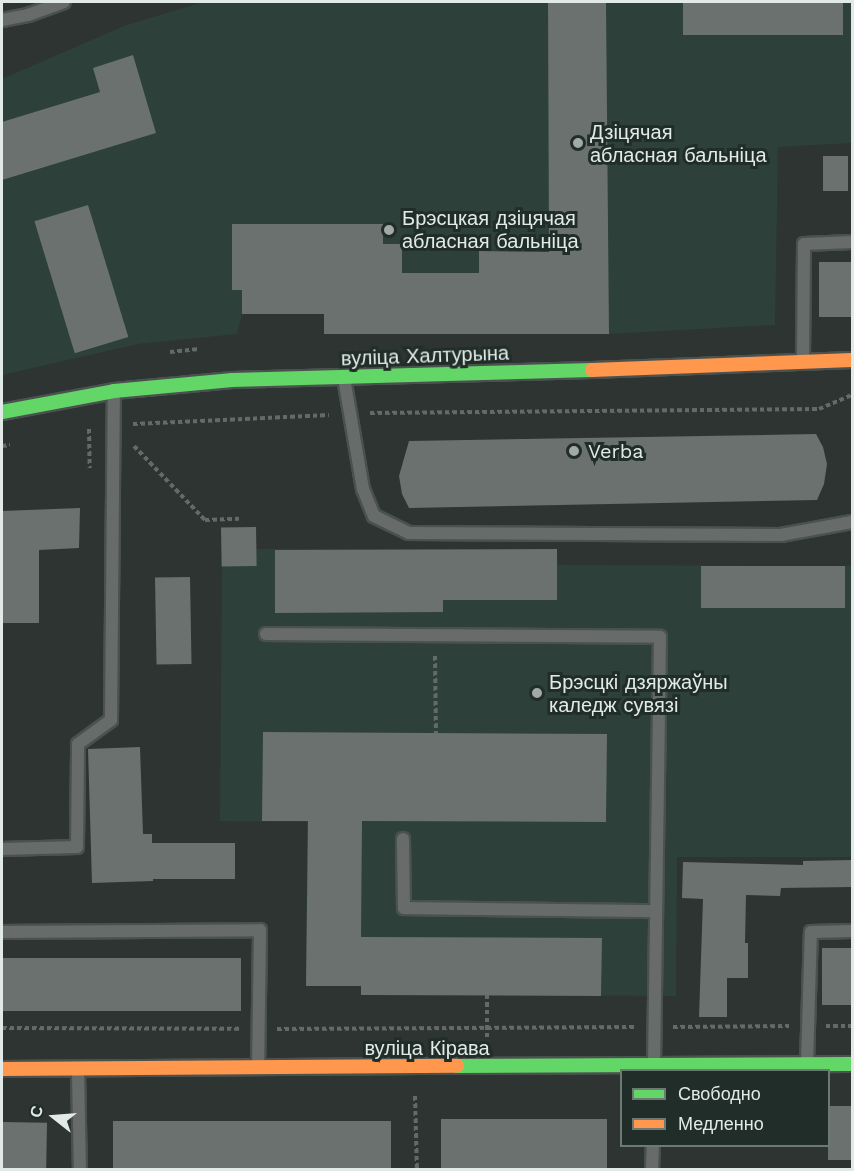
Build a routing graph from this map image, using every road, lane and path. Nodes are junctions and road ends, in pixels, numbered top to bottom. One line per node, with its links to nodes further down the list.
1 (64, 2): 2 (lane)
2 (2, 20)
3 (852, 242): 5 (lane)
4 (846, 360): 5 (street, вуліца Халтурына); 6 (lane)
5 (803, 361): 7 (street, вуліца Халтурына)
6 (852, 374)
7 (344, 378): 8 (street, вуліца Халтурына); 11 (lane)
8 (114, 391): 10 (street, вуліца Халтурына); 12 (lane)
9 (852, 395): 11 (path)
10 (2, 412)
11 (349, 414): 12 (path); 17 (lane)
12 (114, 426): 13 (path); 16 (path); 22 (lane)
13 (78, 432)
14 (12, 444): 15 (path)
15 (2, 446)
16 (239, 519)
17 (852, 522)
18 (266, 634): 19 (lane)
19 (435, 635): 20 (path); 23 (lane)
20 (436, 733)
21 (403, 839): 23 (lane)
22 (2, 849)
23 (655, 911): 29 (lane)
24 (852, 931): 27 (lane)
25 (2, 932): 32 (lane)
26 (487, 995): 31 (path)
27 (808, 1026): 28 (path); 29 (path); 33 (lane)
28 (852, 1026)
29 (655, 1027): 31 (path); 37 (lane)
30 (2, 1028): 32 (path)
31 (487, 1028): 32 (path)
32 (259, 1029): 35 (lane)
33 (807, 1064): 34 (street, вуліца Кірава); 37 (street, вуліца Кірава)
34 (852, 1064)
35 (258, 1067): 37 (street, вуліца Кірава); 38 (street, вуліца Кірава)
36 (2, 1069): 38 (street, вуліца Кірава)
37 (654, 1069)
38 (78, 1070): 41 (lane)
39 (415, 1093): 42 (path)
40 (653, 1147): 43 (lane)
41 (80, 1170)
42 (417, 1170)
43 (652, 1170)

